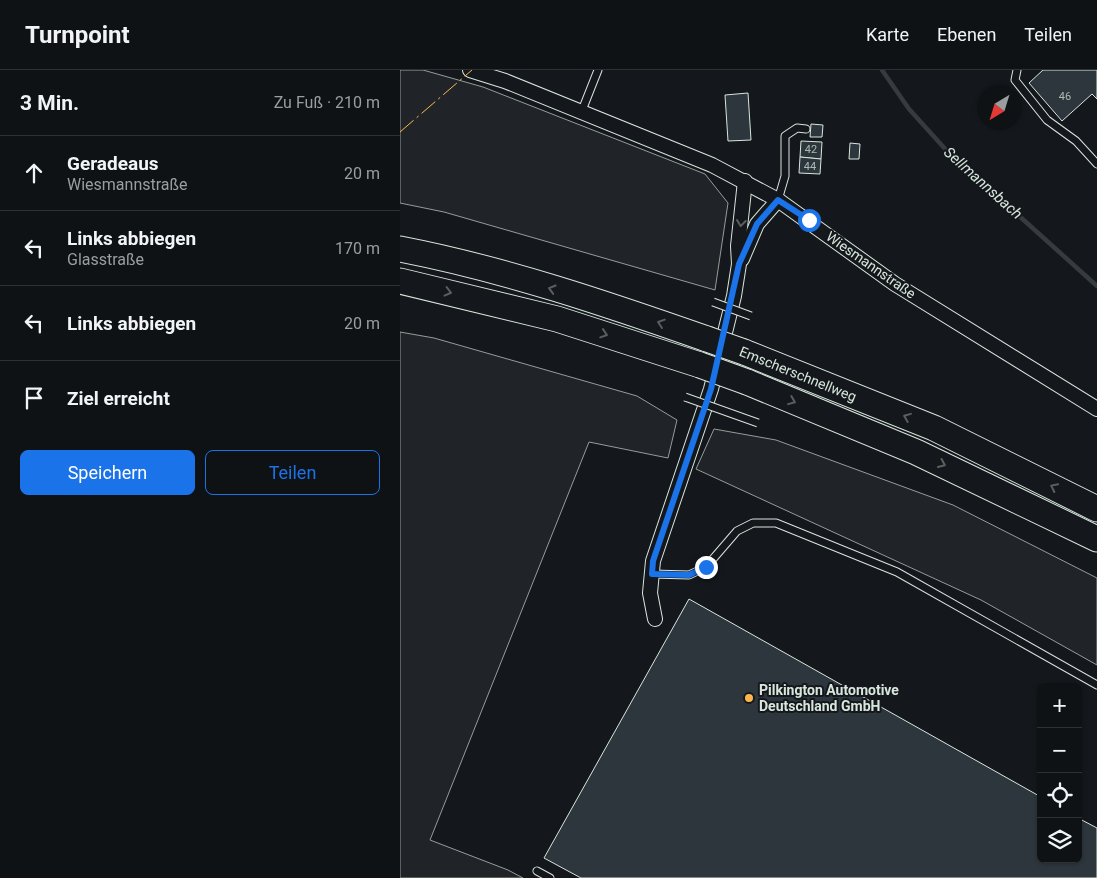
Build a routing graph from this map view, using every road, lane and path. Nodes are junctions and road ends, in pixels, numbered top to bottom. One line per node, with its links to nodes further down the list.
1 (470, 70): 4 (street, Wiesmannstraße)
2 (598, 70): 4 (lane)
3 (1017, 70): 6 (lane)
4 (580, 113): 7 (street, Wiesmannstraße)
5 (806, 130): 8 (lane)
6 (1097, 164)
7 (745, 181): 8 (street, Wiesmannstraße); 10 (street, one-way to 10)
8 (778, 200): 10 (street); 15 (street, Wiesmannstraße)
9 (400, 250): 17 (highway, Emscherschnellweg, one-way to 9, bridge)
10 (739, 264): 19 (street)
11 (400, 281): 18 (highway, Emscherschnellweg, one-way to 18, bridge)
12 (713, 302): 13 (lane, bridge)
13 (752, 316)
14 (685, 396): 16 (lane, bridge)
15 (1097, 409)
16 (758, 423)
17 (1097, 509)
18 (1097, 539)
19 (652, 574): 20 (street); 21 (lane)
20 (655, 619)
21 (1097, 685)
22 (537, 870): 23 (lane)
23 (550, 878)

